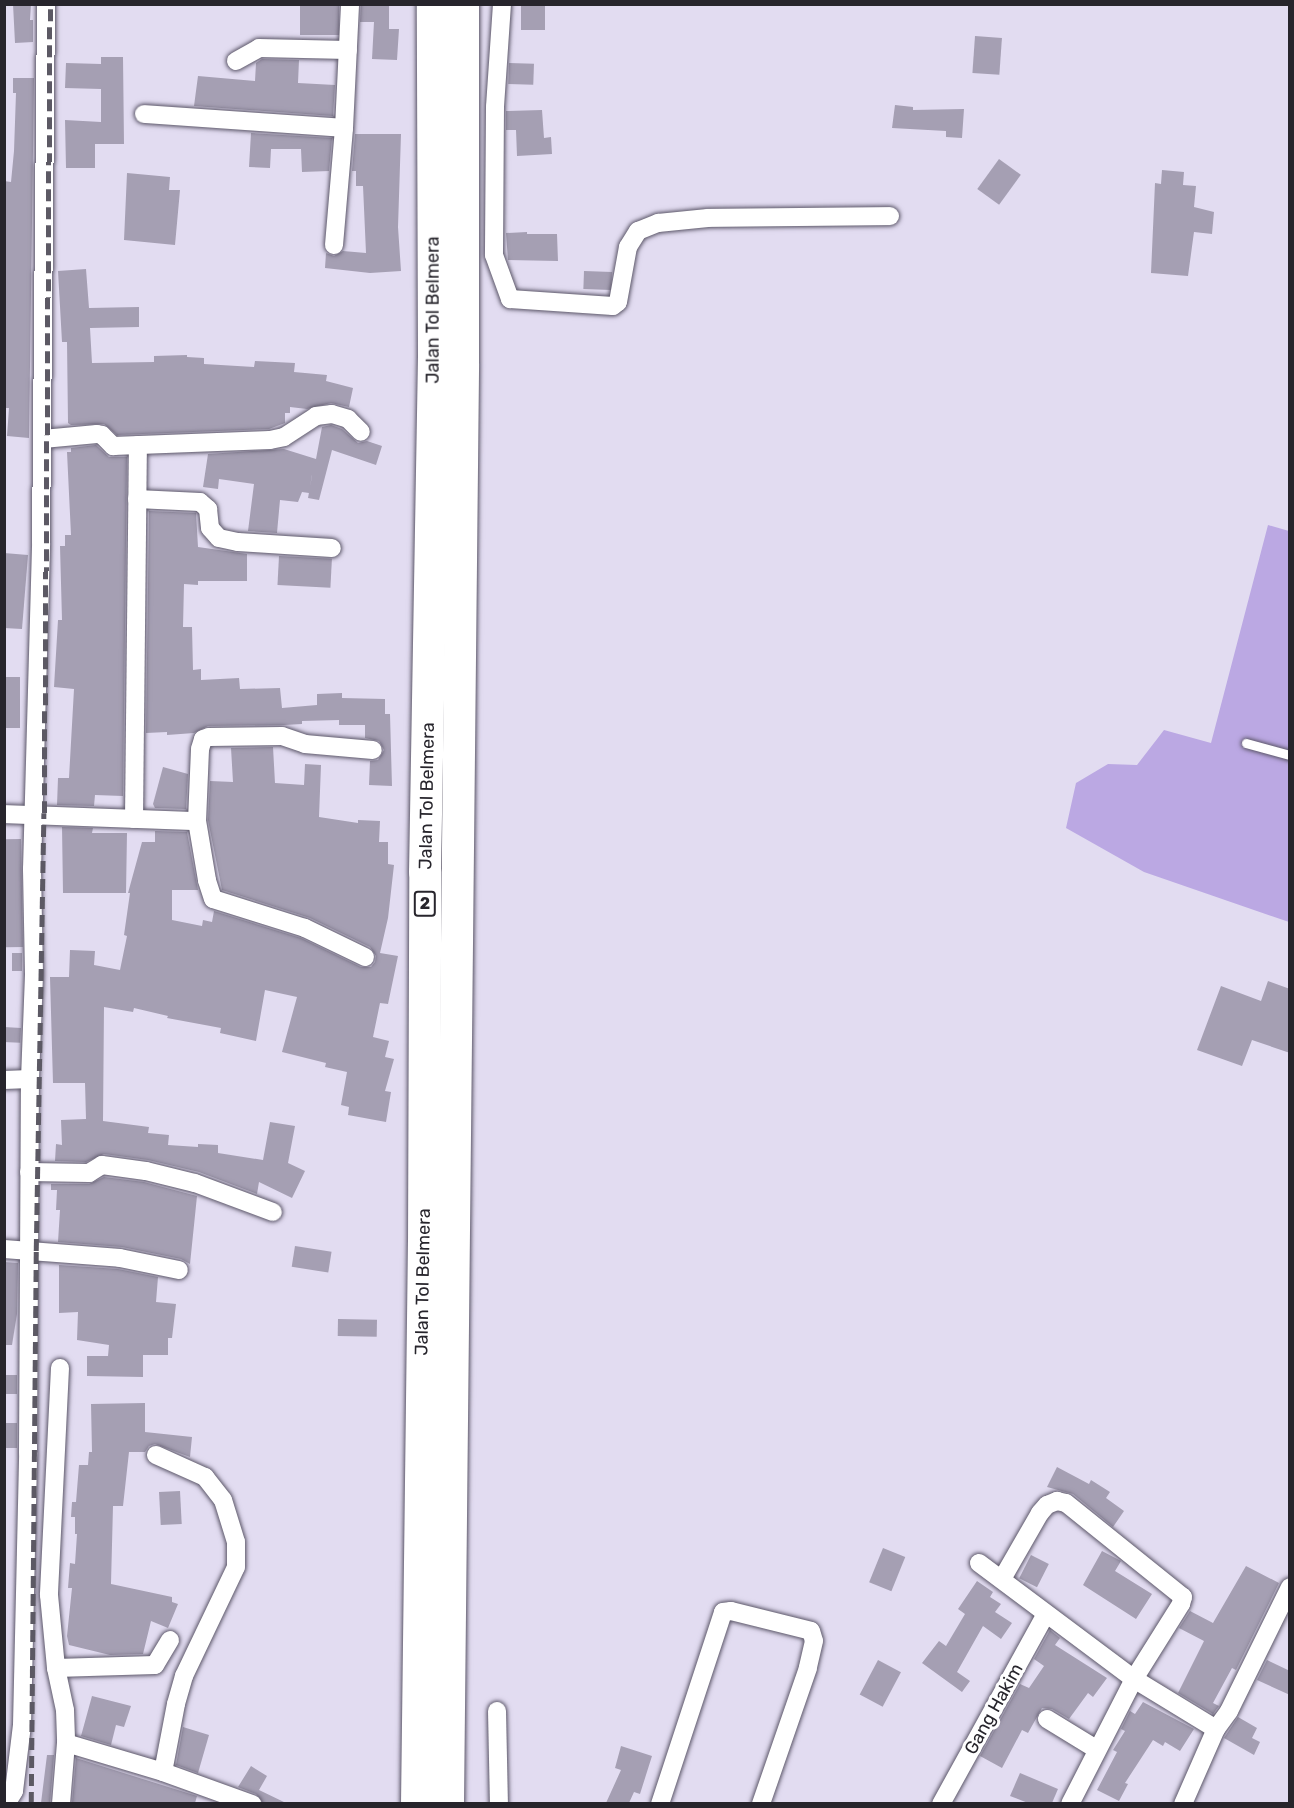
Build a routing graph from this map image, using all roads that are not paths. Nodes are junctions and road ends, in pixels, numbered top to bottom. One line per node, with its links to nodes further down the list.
1 (46, 4): 13 (street)
2 (350, 4): 6 (street)
3 (433, 4): 50 (highway, Jalan Tol Belmera / 2)
4 (463, 4): 51 (highway, Jalan Tol Belmera / 2)
5 (502, 4): 10 (street)
6 (348, 50): 7 (street); 9 (street)
7 (236, 61)
8 (144, 114): 9 (street)
9 (344, 128): 11 (street)
10 (890, 216)
11 (334, 245)
12 (360, 432): 14 (street)
13 (43, 439): 14 (street); 20 (street)
14 (138, 446): 15 (street)
15 (137, 499): 16 (street); 22 (street)
16 (332, 548)
17 (1246, 743): 19 (lane)
18 (374, 750): 23 (street)
19 (1290, 755)
20 (34, 813): 21 (street); 22 (street); 25 (street)
21 (4, 814)
22 (134, 819): 23 (street)
23 (197, 821): 24 (street)
24 (365, 957)
25 (30, 1079): 26 (street); 27 (street)
26 (4, 1080)
27 (29, 1172): 28 (street); 30 (street)
28 (273, 1212)
29 (4, 1249): 30 (street)
30 (30, 1250): 31 (street); 47 (street)
31 (179, 1270)
32 (60, 1368): 39 (street)
33 (156, 1455): 46 (street)
34 (980, 1563): 35 (street)
35 (1002, 1579): 37 (street); 40 (street)
36 (1290, 1587): 43 (street)
37 (1046, 1614): 40 (street); 55 (street, Gang Hakim)
38 (170, 1640): 39 (street)
39 (56, 1668): 44 (street)
40 (1134, 1679): 43 (street); 45 (street)
41 (497, 1711): 52 (street)
42 (1047, 1719): 45 (street)
43 (1216, 1729): 57 (street)
44 (66, 1743): 46 (street); 48 (street)
45 (1096, 1749): 56 (street)
46 (163, 1772): 49 (street)
47 (6, 1803)
48 (61, 1803)
49 (252, 1803)
50 (417, 1803)
51 (448, 1803)
52 (499, 1803)
53 (660, 1803): 54 (street)
54 (761, 1803)
55 (941, 1803)
56 (1070, 1803)
57 (1183, 1803)

